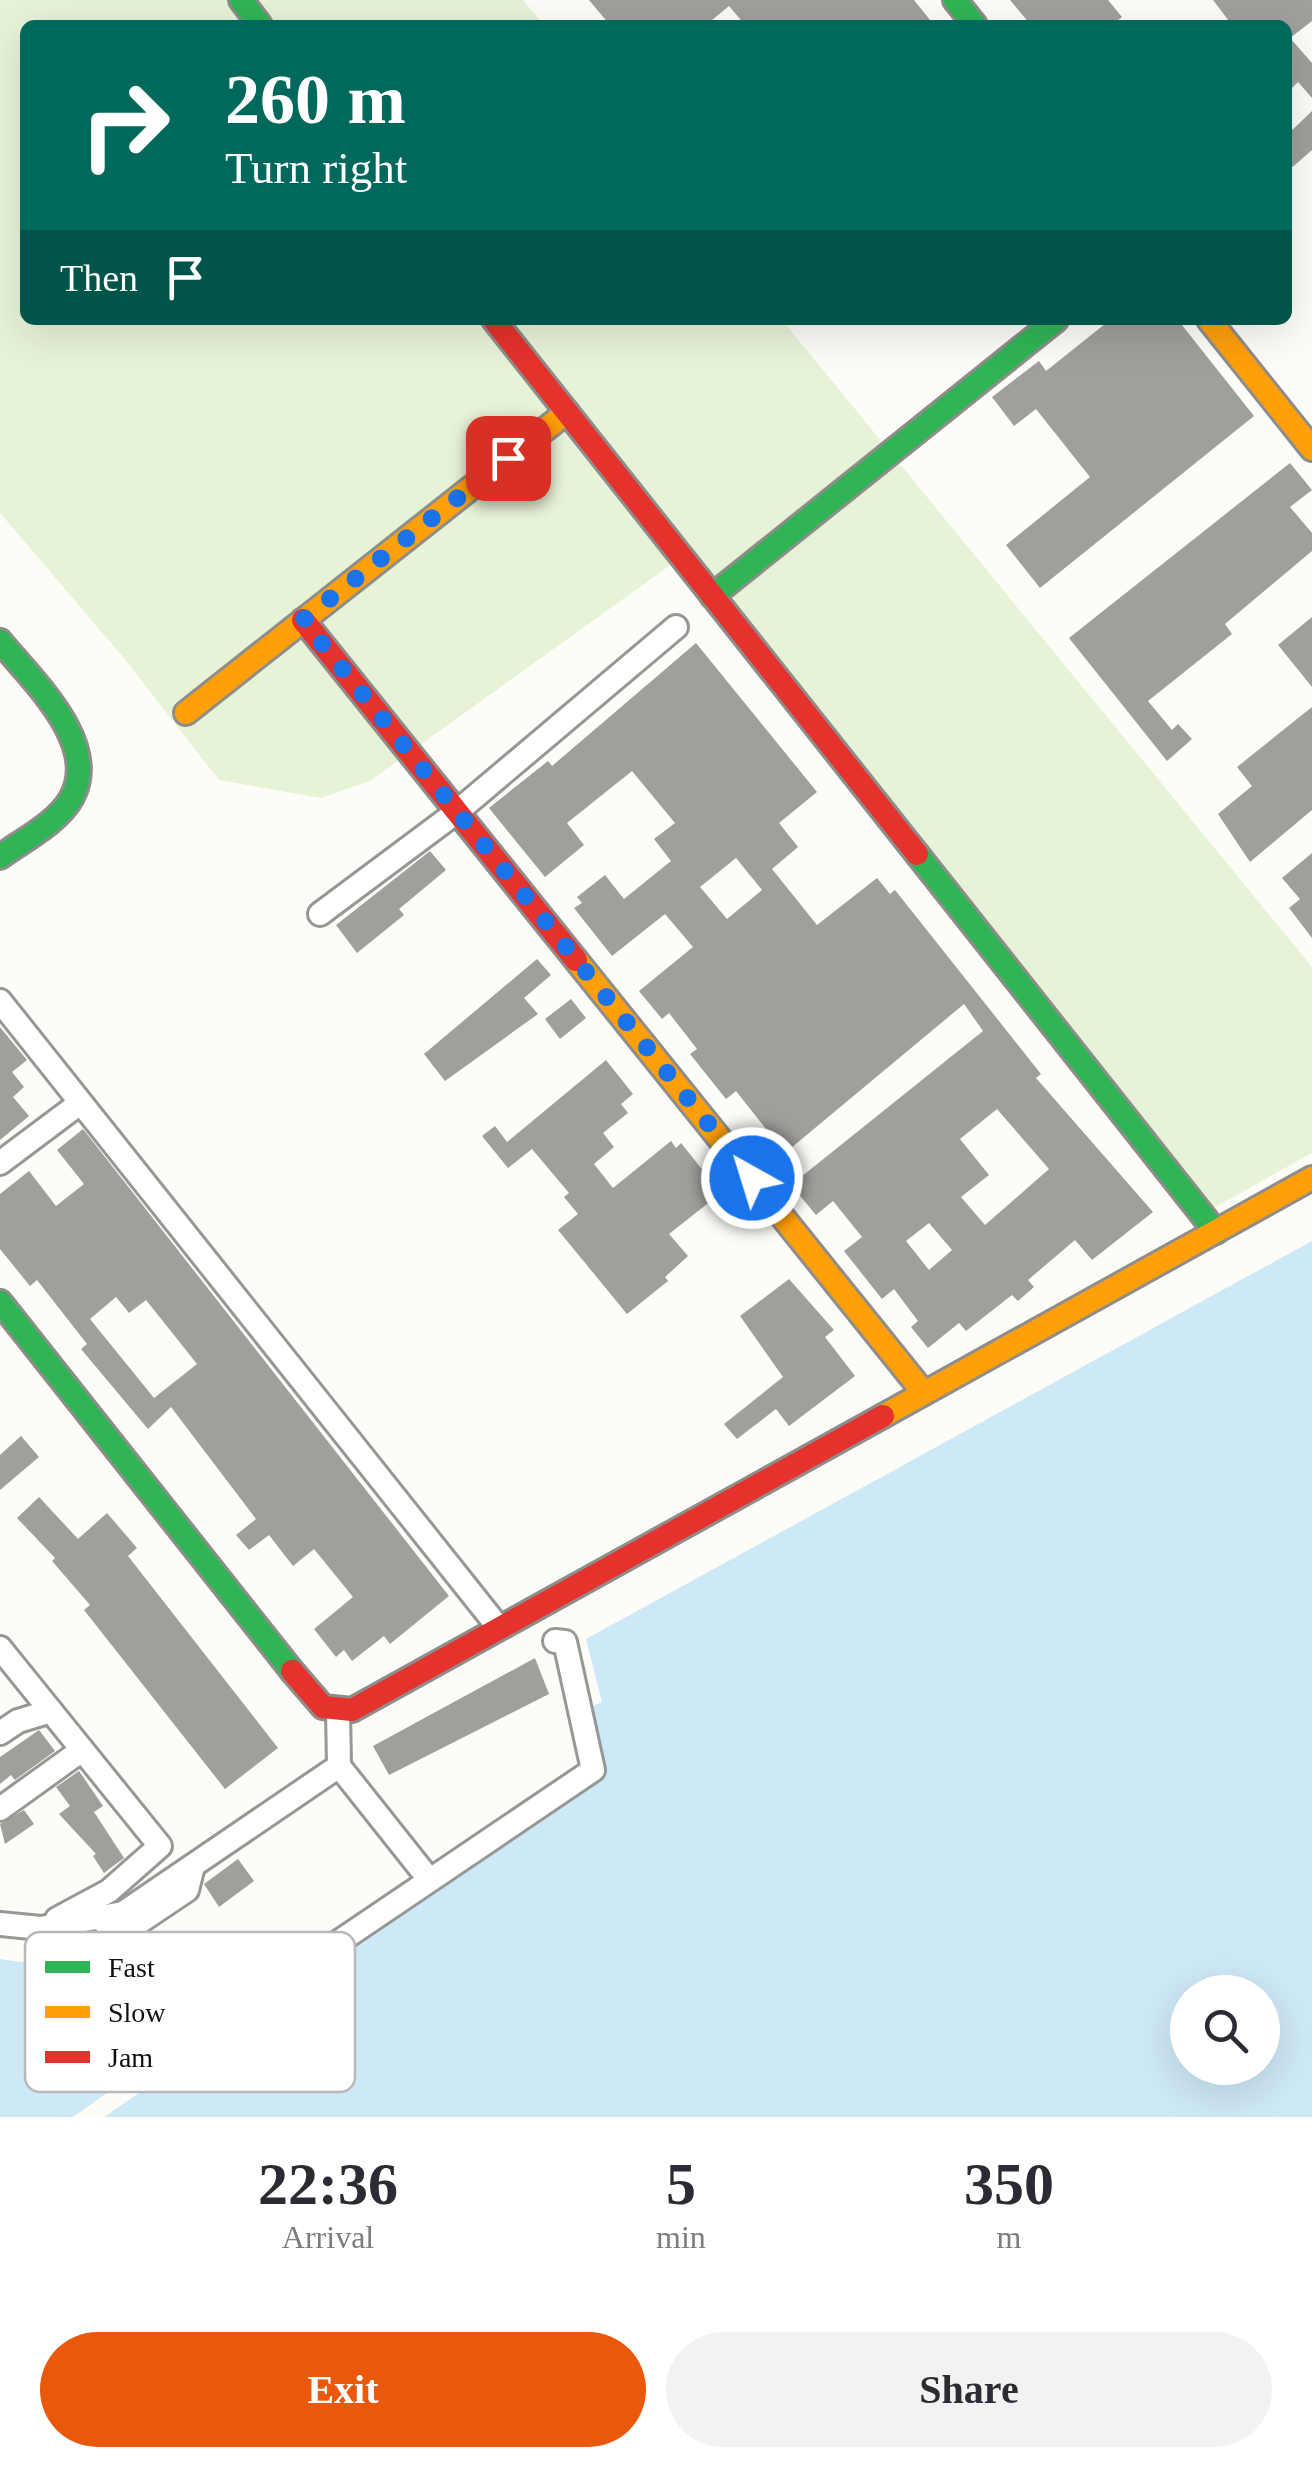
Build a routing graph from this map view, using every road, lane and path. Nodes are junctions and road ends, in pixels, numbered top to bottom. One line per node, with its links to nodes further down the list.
1 (241, 0): 3 (main road)
2 (955, 0): 4 (main road)
3 (256, 20)
4 (970, 20)
5 (498, 325): 8 (main road)
6 (1050, 325): 10 (main road)
7 (1213, 325): 9 (main road)
8 (567, 412): 10 (main road); 11 (main road)
9 (1312, 449)
10 (712, 596): 22 (main road)
11 (303, 620): 14 (main road); 15 (main road)
12 (676, 627): 15 (street)
13 (0, 641): 16 (main road)
14 (186, 713)
15 (458, 811): 17 (street); 24 (main road)
16 (0, 857)
17 (320, 914)
18 (0, 1000): 19 (street)
19 (80, 1102): 20 (street); 25 (street)
20 (0, 1163)
21 (1312, 1178): 22 (main road)
22 (1216, 1232): 24 (main road)
23 (0, 1302): 28 (main road)
24 (924, 1393): 25 (main road)
25 (499, 1628): 28 (main road)
26 (555, 1642): 35 (street)
27 (0, 1648): 29 (street)
28 (338, 1710): 32 (street)
29 (51, 1711): 30 (street); 31 (street)
30 (0, 1733)
31 (82, 1750): 33 (street); 38 (street)
32 (339, 1766): 34 (street); 35 (street)
33 (0, 1809)
34 (193, 1866): 36 (street); 40 (street)
35 (428, 1878): 41 (street)
36 (100, 1918): 38 (street); 39 (street)
37 (0, 1924): 38 (street)
38 (41, 1928)
39 (113, 1932)
40 (123, 1932)
41 (350, 1932)

